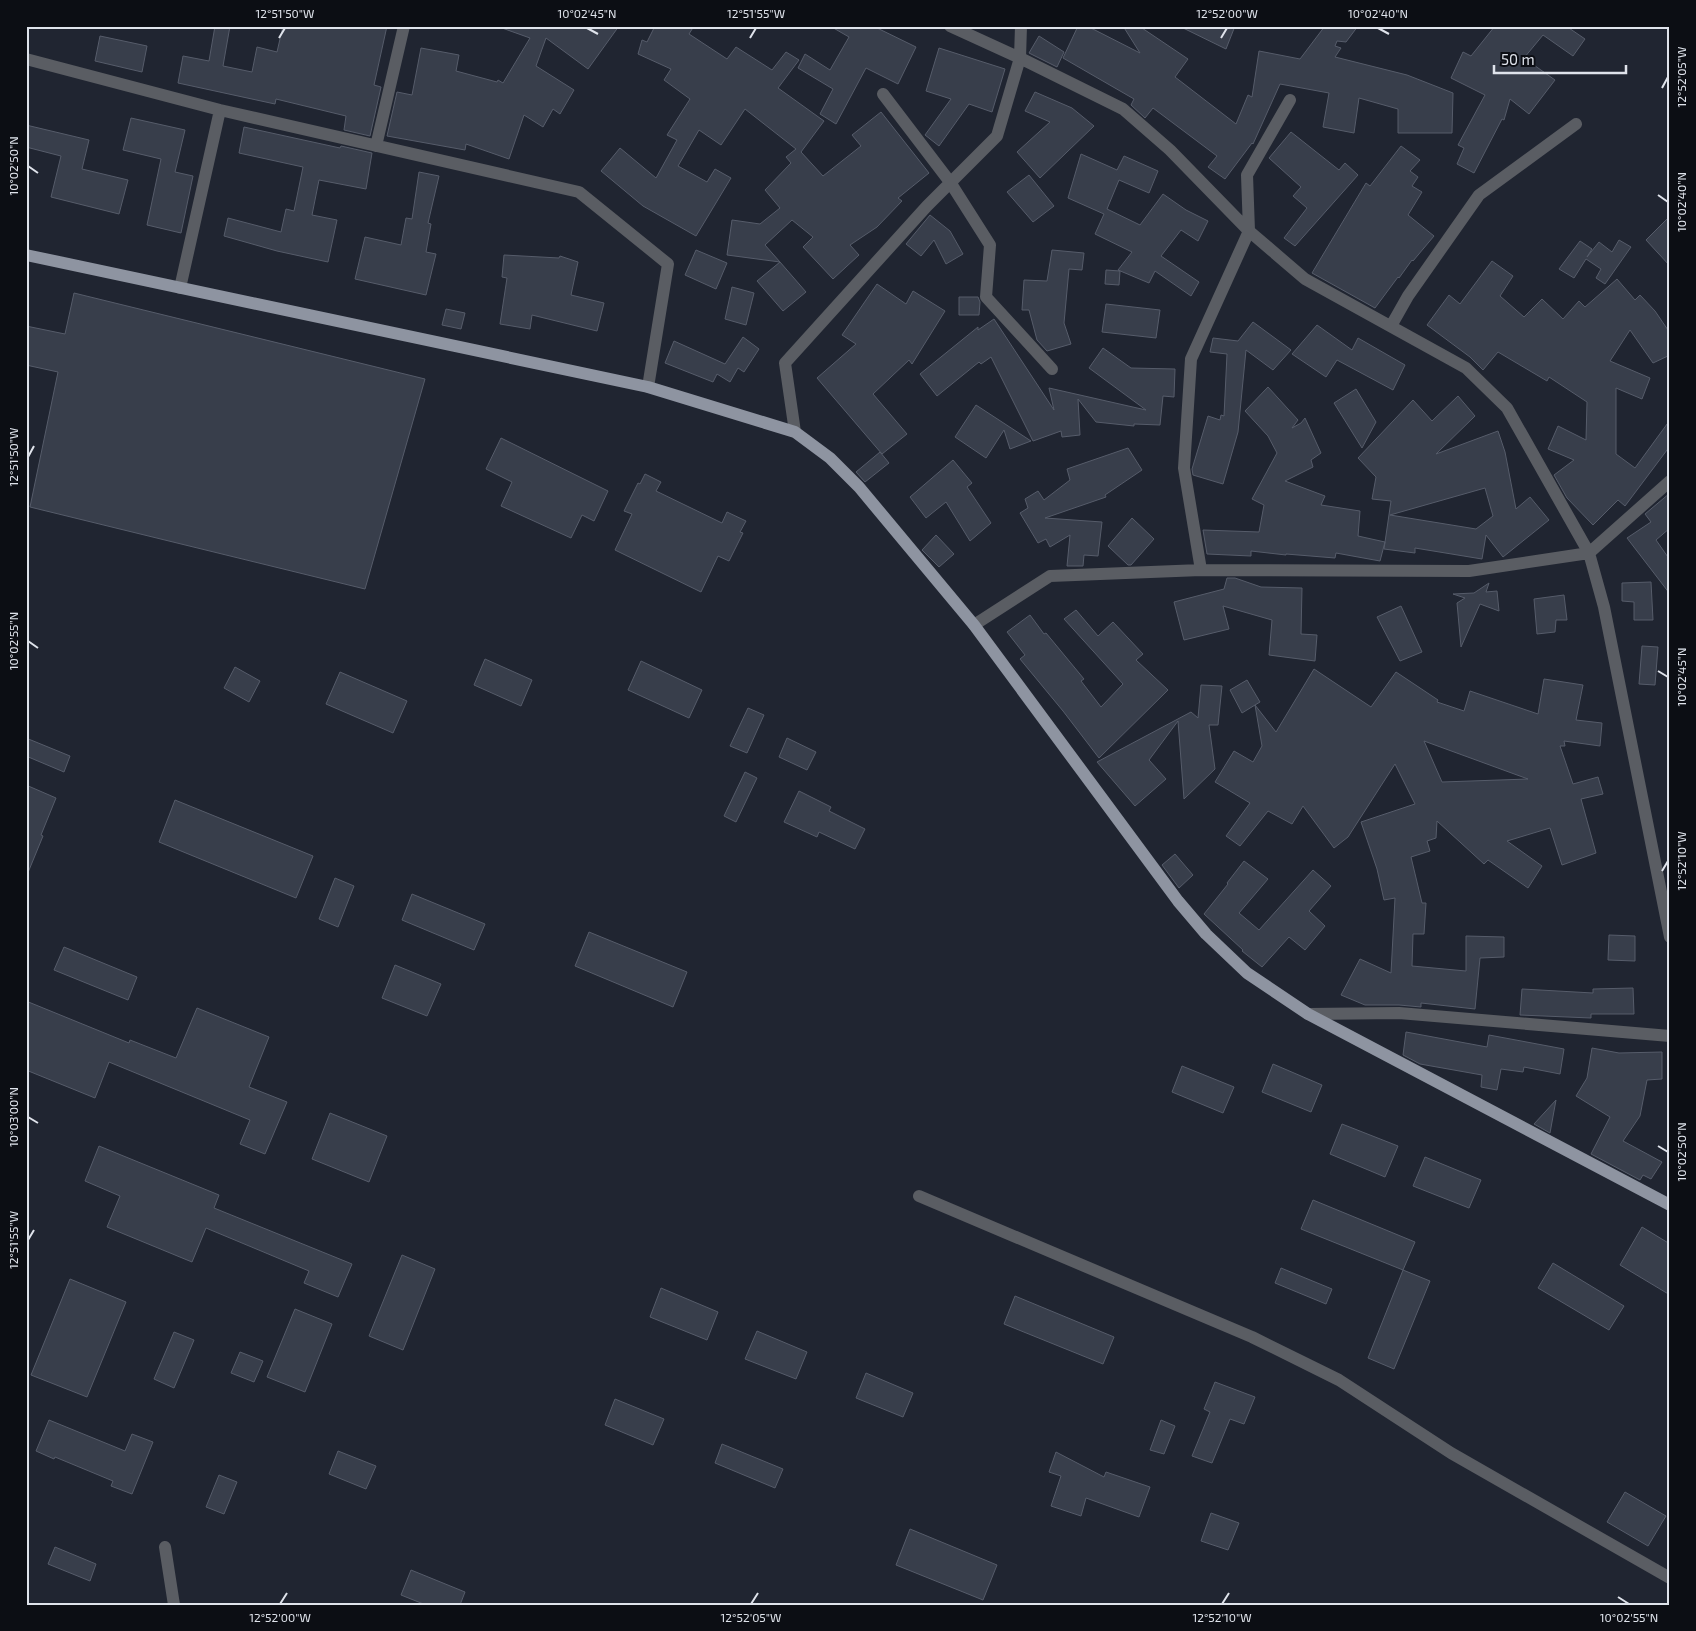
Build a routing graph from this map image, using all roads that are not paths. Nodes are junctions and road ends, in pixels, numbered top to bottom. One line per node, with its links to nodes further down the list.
1 (404, 26): 10 (street)
2 (950, 26): 4 (street)
3 (1021, 26): 4 (street)
4 (1020, 58): 11 (street); 12 (street)
5 (26, 59): 8 (street)
6 (883, 94): 11 (street)
7 (1290, 100): 12 (street)
8 (220, 110): 10 (street); 14 (street)
9 (1576, 124): 15 (street)
10 (376, 146): 17 (street)
11 (950, 182): 16 (street); 18 (street)
12 (1249, 231): 15 (street); 21 (street)
13 (26, 255): 14 (main road)
14 (180, 288): 17 (main road)
15 (1391, 326): 20 (street)
16 (1052, 369)
17 (648, 386): 18 (main road)
18 (795, 432): 22 (main road)
19 (1670, 481): 20 (street)
20 (1589, 553): 21 (street); 23 (street)
21 (1201, 570): 22 (street)
22 (974, 625): 24 (main road)
23 (1670, 937)
24 (1308, 1014): 25 (street); 27 (main road)
25 (1670, 1036)
26 (919, 1196): 29 (street)
27 (1670, 1205)
28 (165, 1547): 30 (street)
29 (1670, 1578)
30 (174, 1605)

